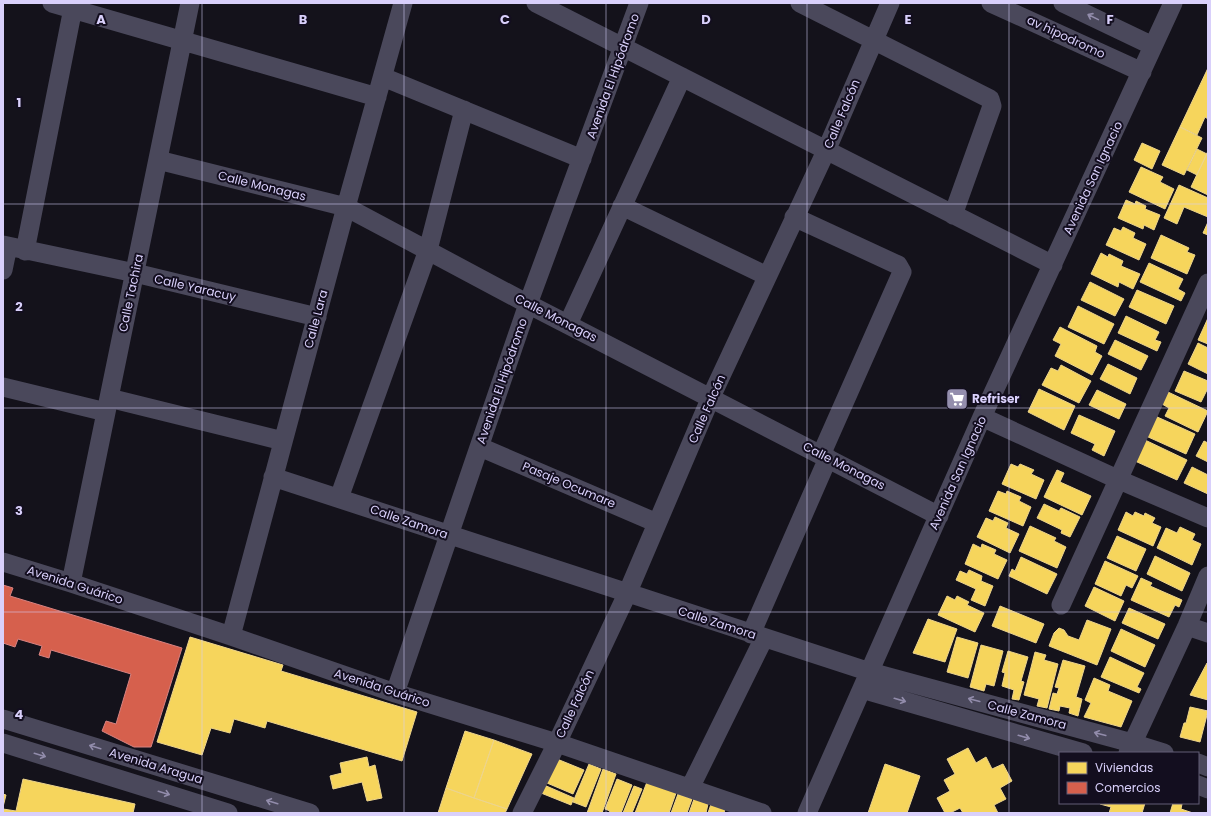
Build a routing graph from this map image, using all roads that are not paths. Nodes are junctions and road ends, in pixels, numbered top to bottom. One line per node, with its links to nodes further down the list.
1 (52, 3): 11 (street)
2 (190, 3): 13 (street, Calle Tachira)
3 (402, 3): 17 (street, Calle Lara)
4 (536, 3): 15 (street)
5 (639, 3): 15 (street, Avenida El Hipódromo)
6 (800, 3): 12 (street)
7 (890, 3): 12 (street, Calle Falcón)
8 (991, 3): 16 (street, av hipodromo)
9 (1063, 3): 14 (street, one-way to 9)
10 (1173, 3): 14 (street, Avenida San Ignacio)
11 (73, 6): 13 (street); 28 (street)
12 (874, 39): 21 (street, Calle Falcón); 26 (street)
13 (183, 40): 19 (street); 23 (street, Calle Tachira)
14 (1153, 46): 16 (street, Avenida San Ignacio)
15 (624, 47): 18 (street); 22 (street, Avenida El Hipódromo)
16 (1142, 72): 30 (street, Avenida San Ignacio)
17 (382, 77): 19 (street, Calle Lara); 20 (street)
18 (682, 77): 21 (street); 24 (street)
19 (377, 97): 25 (street, Calle Lara)
20 (464, 110): 22 (street); 29 (street)
21 (826, 151): 26 (street); 27 (street, Calle Falcón)
22 (582, 159): 35 (street, Avenida El Hipódromo)
23 (158, 160): 25 (street, Calle Monagas); 32 (street, Calle Tachira)
24 (622, 206): 33 (street); 37 (street)
25 (346, 207): 29 (street, Calle Monagas); 36 (street, Calle Lara)
26 (953, 214): 30 (street)
27 (794, 217): 33 (street, Calle Falcón); 44 (street)
28 (12, 247): 31 (street); 32 (street, Calle Yaracuy)
29 (428, 250): 35 (street, Calle Monagas); 47 (street)
30 (1053, 265): 41 (street, Avenida San Ignacio)
31 (3, 270)
32 (135, 273): 36 (street, Calle Yaracuy); 40 (street, Calle Tachira)
33 (767, 276): 39 (street, Calle Falcón)
34 (1208, 283): 46 (street)
35 (528, 304): 37 (street, Calle Monagas); 43 (street, Avenida El Hipódromo)
36 (317, 317): 42 (street, Calle Lara)
37 (568, 324): 39 (street, Calle Monagas)
38 (3, 387): 40 (street)
39 (711, 397): 44 (street, Calle Monagas); 50 (street, Calle Falcón)
40 (107, 405): 42 (street); 54 (street, Calle Tachira)
41 (982, 417): 46 (street); 48 (street, Avenida San Ignacio)
42 (283, 441): 45 (street, Calle Lara)
43 (480, 447): 50 (street, Pasaje Ocumare); 51 (street, Avenida El Hipódromo)
44 (824, 457): 48 (street, Calle Monagas); 60 (street)
45 (274, 477): 47 (street, Calle Zamora); 59 (street, Calle Lara)
46 (1117, 479): 49 (street); 56 (street)
47 (339, 498): 51 (street, Calle Zamora)
48 (939, 516): 61 (street, Avenida San Ignacio)
49 (1208, 518)
50 (657, 523): 55 (street, Calle Falcón)
51 (449, 535): 55 (street, Calle Zamora); 62 (street, Avenida El Hipódromo)
52 (3, 562): 54 (street, Avenida Guárico)
53 (1208, 576): 57 (street)
54 (71, 583): 59 (street, Avenida Guárico)
55 (627, 594): 60 (street, Calle Zamora); 65 (street, Calle Falcón)
56 (1061, 605)
57 (1188, 626): 58 (street); 66 (street)
58 (1208, 633)
59 (231, 636): 62 (street, Avenida Guárico)
60 (758, 636): 61 (street, Calle Zamora); 69 (street)
61 (866, 681): 66 (street, Calle Zamora, one-way to 61); 67 (street, Calle Zamora, one-way to 67); 74 (street, Avenida San Ignacio)
62 (395, 693): 65 (street, Avenida Guárico)
63 (3, 719): 71 (street, Avenida Aragua, one-way to 63)
64 (3, 743): 70 (street, Avenida Aragua, one-way to 70)
65 (557, 743): 69 (street, Avenida Guárico); 72 (street, Calle Falcón)
66 (1130, 748): 68 (street, Calle Zamora)
67 (1080, 752)
68 (1157, 752)
69 (690, 788): 73 (street, Avenida Guárico)
70 (228, 813)
71 (310, 813)
72 (522, 813)
73 (762, 813)
74 (807, 813)

